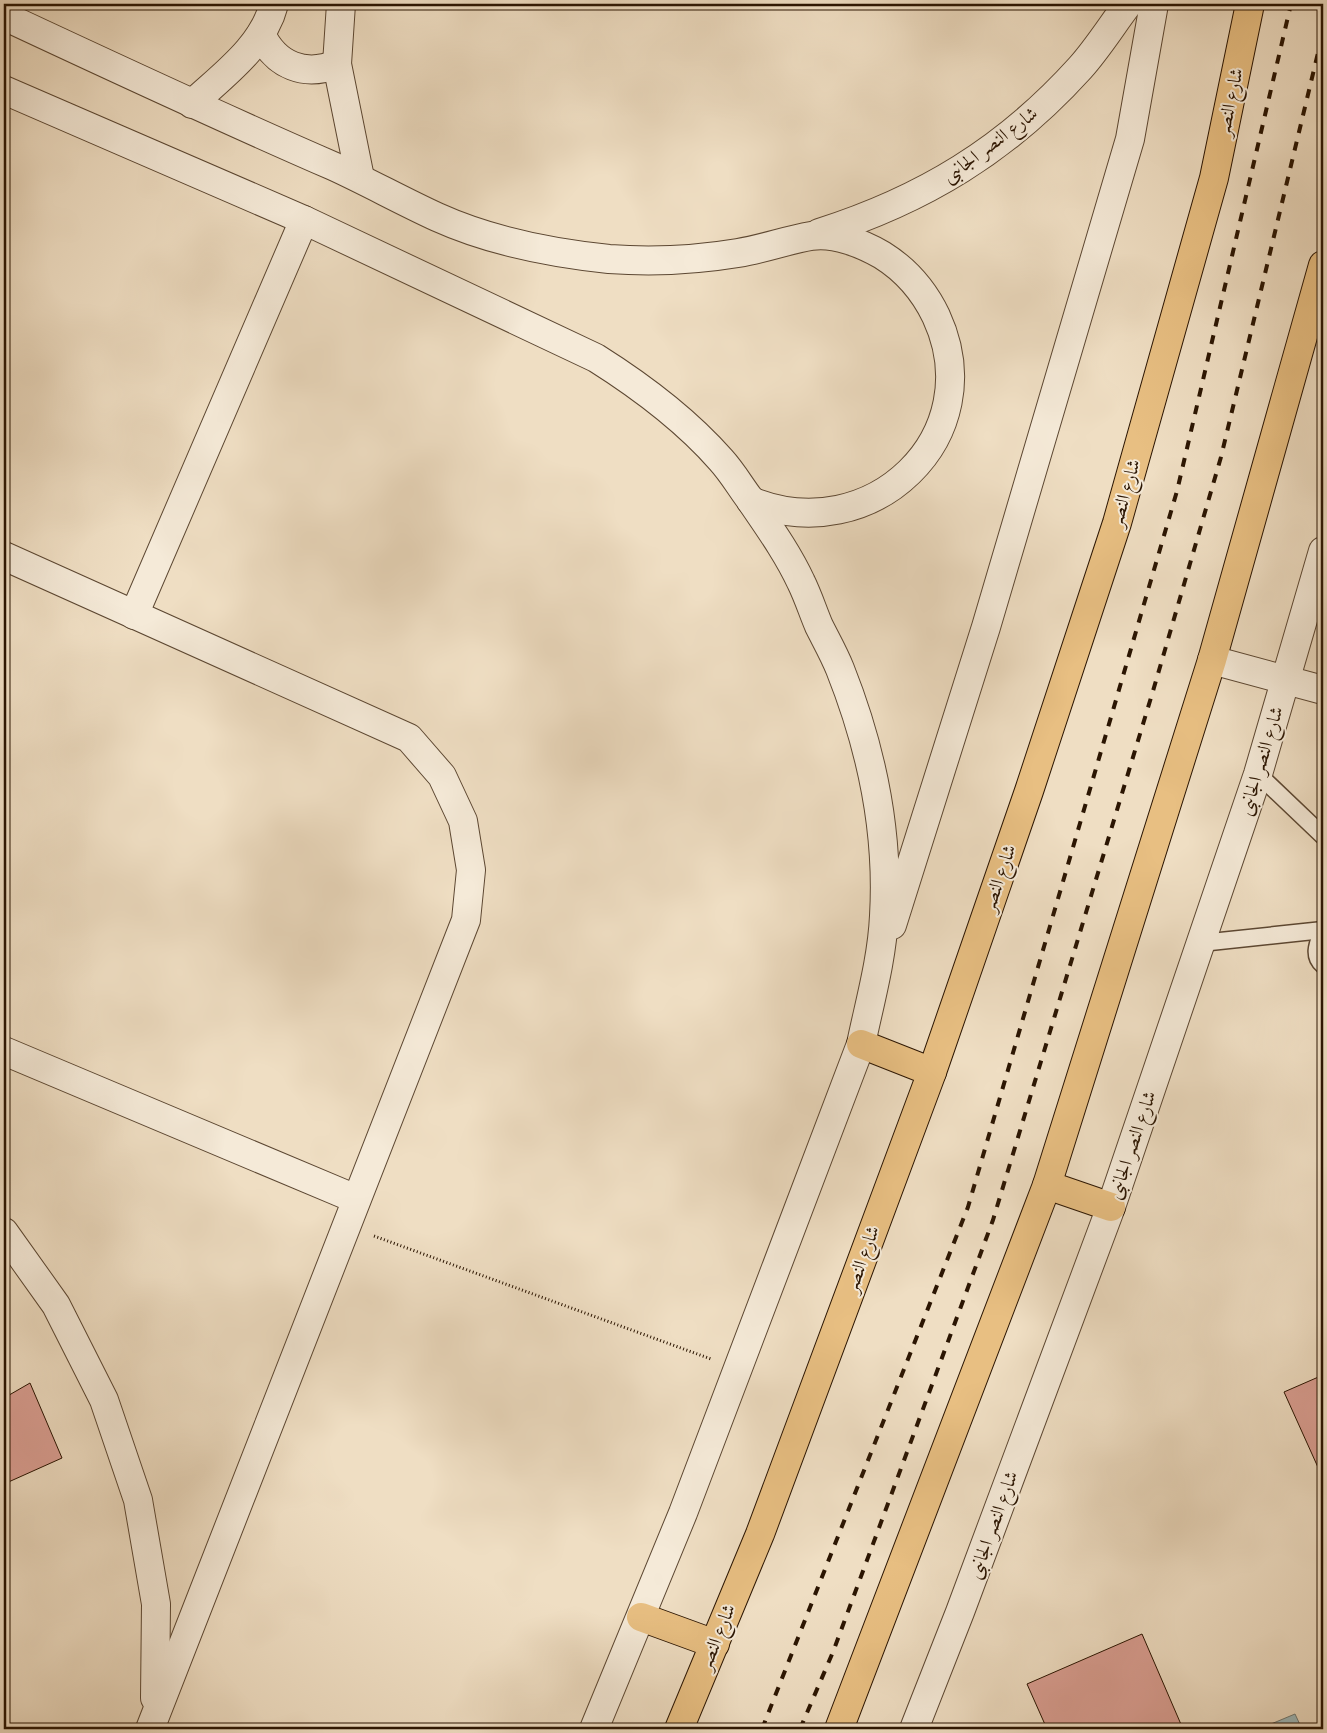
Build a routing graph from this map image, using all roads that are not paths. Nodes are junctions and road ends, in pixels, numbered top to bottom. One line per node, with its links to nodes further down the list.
1 (274, 4): 7 (street)
2 (341, 4): 8 (street)
3 (1128, 4): 13 (street, شارع النصر الجانبى)
4 (1154, 4): 27 (street)
5 (1250, 4): 30 (main road, شارع النصر)
6 (4, 16): 10 (street, شارع النصر الجانبى)
7 (261, 34): 8 (street); 10 (street)
8 (337, 64): 11 (street)
9 (4, 90): 12 (street)
10 (192, 104): 11 (street, شارع النصر الجانبى)
11 (360, 178): 13 (street, شارع النصر الجانبى)
12 (304, 220): 15 (street); 18 (street)
13 (814, 235): 15 (street)
14 (1323, 266): 19 (main road)
15 (751, 501): 27 (street)
16 (1323, 551): 20 (street, شارع النصر الجانبى)
17 (4, 556): 18 (street)
18 (134, 615): 32 (street)
19 (1212, 660): 20 (street); 31 (main road)
20 (1286, 680): 21 (street); 22 (street, شارع النصر الجانبى)
21 (1323, 690)
22 (1258, 774): 23 (lane); 25 (street, شارع النصر الجانبى)
23 (1323, 836)
24 (1323, 929): 25 (lane); 26 (lane)
25 (1201, 943): 33 (street, شارع النصر الجانبى)
26 (1323, 965)
27 (877, 974): 28 (street)
28 (861, 1044): 30 (main road); 35 (street)
29 (4, 1051): 32 (street)
30 (932, 1072): 36 (main road, شارع النصر)
31 (1047, 1185): 33 (main road); 40 (main road)
32 (356, 1199): 37 (street)
33 (1111, 1207): 41 (street, شارع النصر الجانبى)
34 (4, 1232): 37 (street)
35 (641, 1617): 36 (main road); 38 (street)
36 (714, 1644): 39 (main road, شارع النصر)
37 (152, 1723)
38 (594, 1729)
39 (678, 1729)
40 (839, 1729)
41 (914, 1729)

